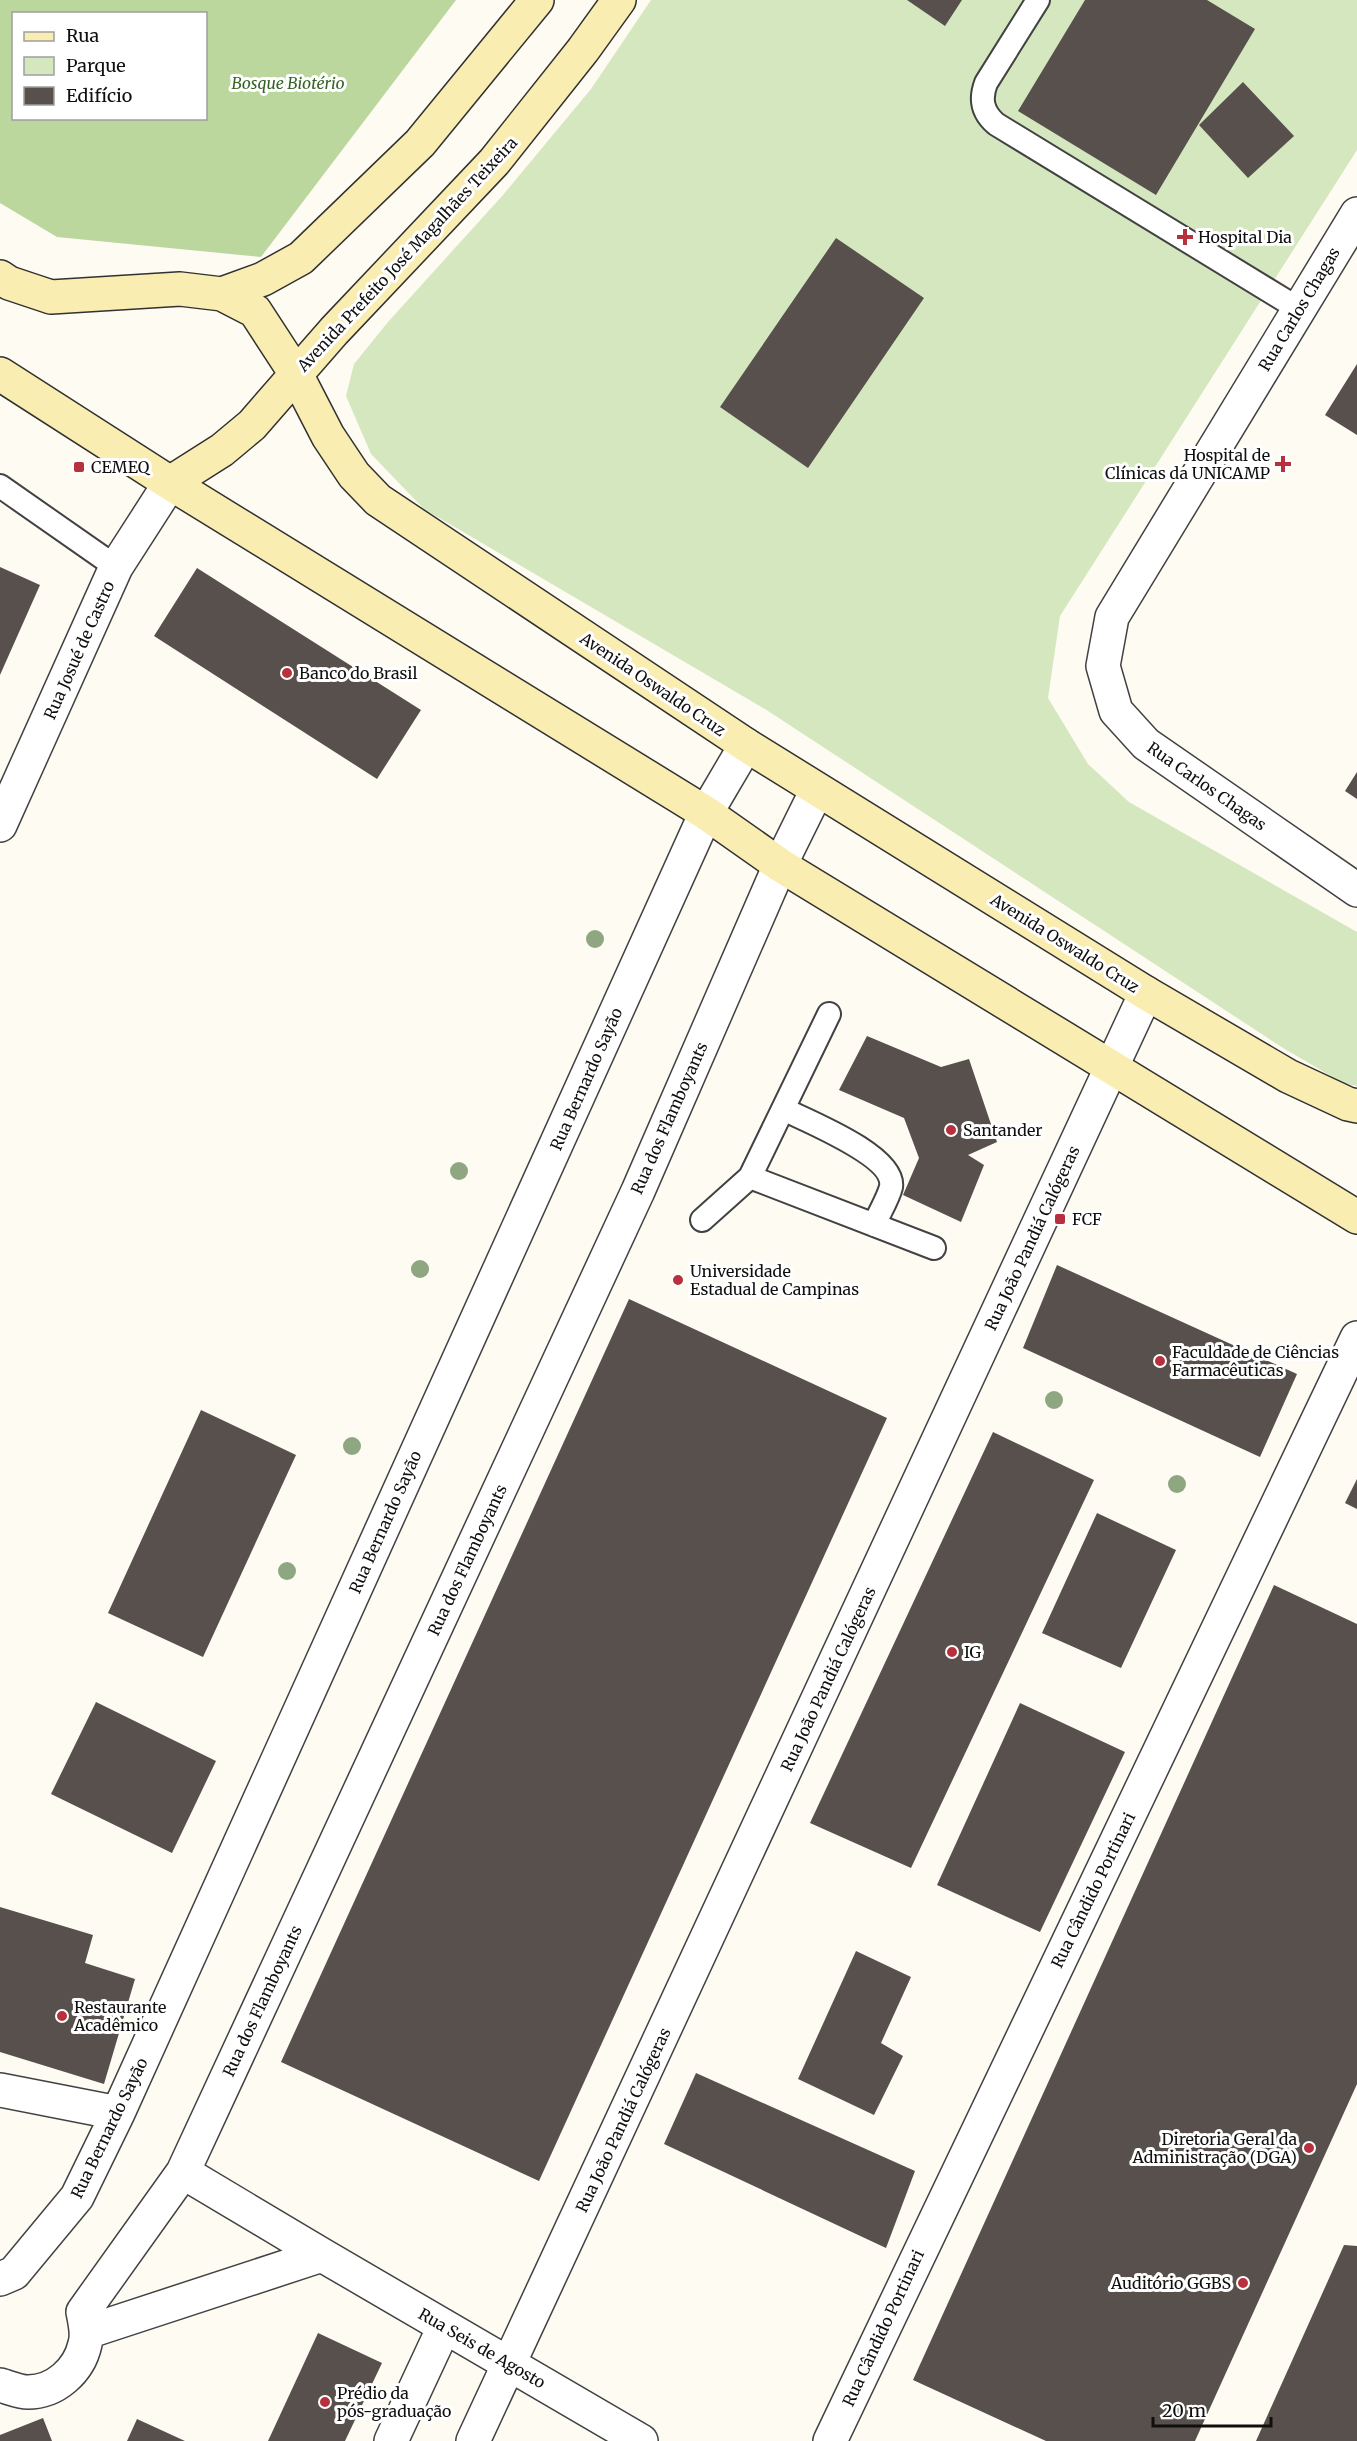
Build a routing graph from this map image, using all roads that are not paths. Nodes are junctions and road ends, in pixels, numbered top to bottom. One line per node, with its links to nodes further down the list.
1 (537, 0): 6 (street)
2 (618, 0): 9 (street, Avenida Prefeito José Magalhães Teixeira)
3 (1038, 0): 7 (lane)
4 (1357, 214): 7 (street, Rua Carlos Chagas)
5 (0, 277): 6 (street, Avenida Oswaldo Cruz)
6 (222, 294): 9 (street, Avenida Oswaldo Cruz)
7 (1299, 309): 18 (street, Rua Carlos Chagas)
8 (0, 374): 10 (street)
9 (296, 374): 10 (street, Avenida Prefeito José Magalhães Teixeira); 13 (street, Avenida Oswaldo Cruz)
10 (170, 483): 12 (street, Rua Josué de Castro); 15 (street)
11 (0, 486): 12 (lane)
12 (116, 567): 16 (street, Rua Josué de Castro)
13 (746, 745): 14 (street, Avenida Oswaldo Cruz); 15 (street, Rua Bernardo Sayão)
14 (817, 789): 17 (street, Rua dos Flamboyants); 19 (street, Avenida Oswaldo Cruz)
15 (706, 813): 17 (street); 31 (street, Rua Bernardo Sayão)
16 (0, 825)
17 (780, 865): 21 (street); 32 (street, Rua dos Flamboyants)
18 (1357, 890)
19 (1146, 993): 21 (street, Rua João Pandiá Calógeras); 22 (street, Avenida Oswaldo Cruz)
20 (829, 1014): 23 (lane)
21 (1111, 1068): 25 (street); 37 (street, Rua João Pandiá Calógeras)
22 (1357, 1106)
23 (783, 1109): 24 (lane); 27 (lane)
24 (750, 1178): 26 (lane); 27 (lane)
25 (1357, 1217)
26 (702, 1220)
27 (874, 1225): 28 (lane)
28 (934, 1248)
29 (1357, 1338): 42 (street, Rua Cândido Portinari)
30 (0, 2090): 31 (street)
31 (118, 2113): 34 (street, Rua Bernardo Sayão)
32 (183, 2172): 33 (street, Rua Seis de Agosto); 35 (street, Rua dos Flamboyants)
33 (322, 2255): 35 (street); 36 (street, Rua Seis de Agosto)
34 (0, 2279)
35 (85, 2322): 38 (street)
36 (444, 2327): 37 (street, Rua Seis de Agosto); 39 (street)
37 (509, 2364): 40 (street, Rua João Pandiá Calógeras); 41 (street, Rua Seis de Agosto)
38 (0, 2385)
39 (391, 2441)
40 (473, 2441)
41 (641, 2441)
42 (830, 2441)

